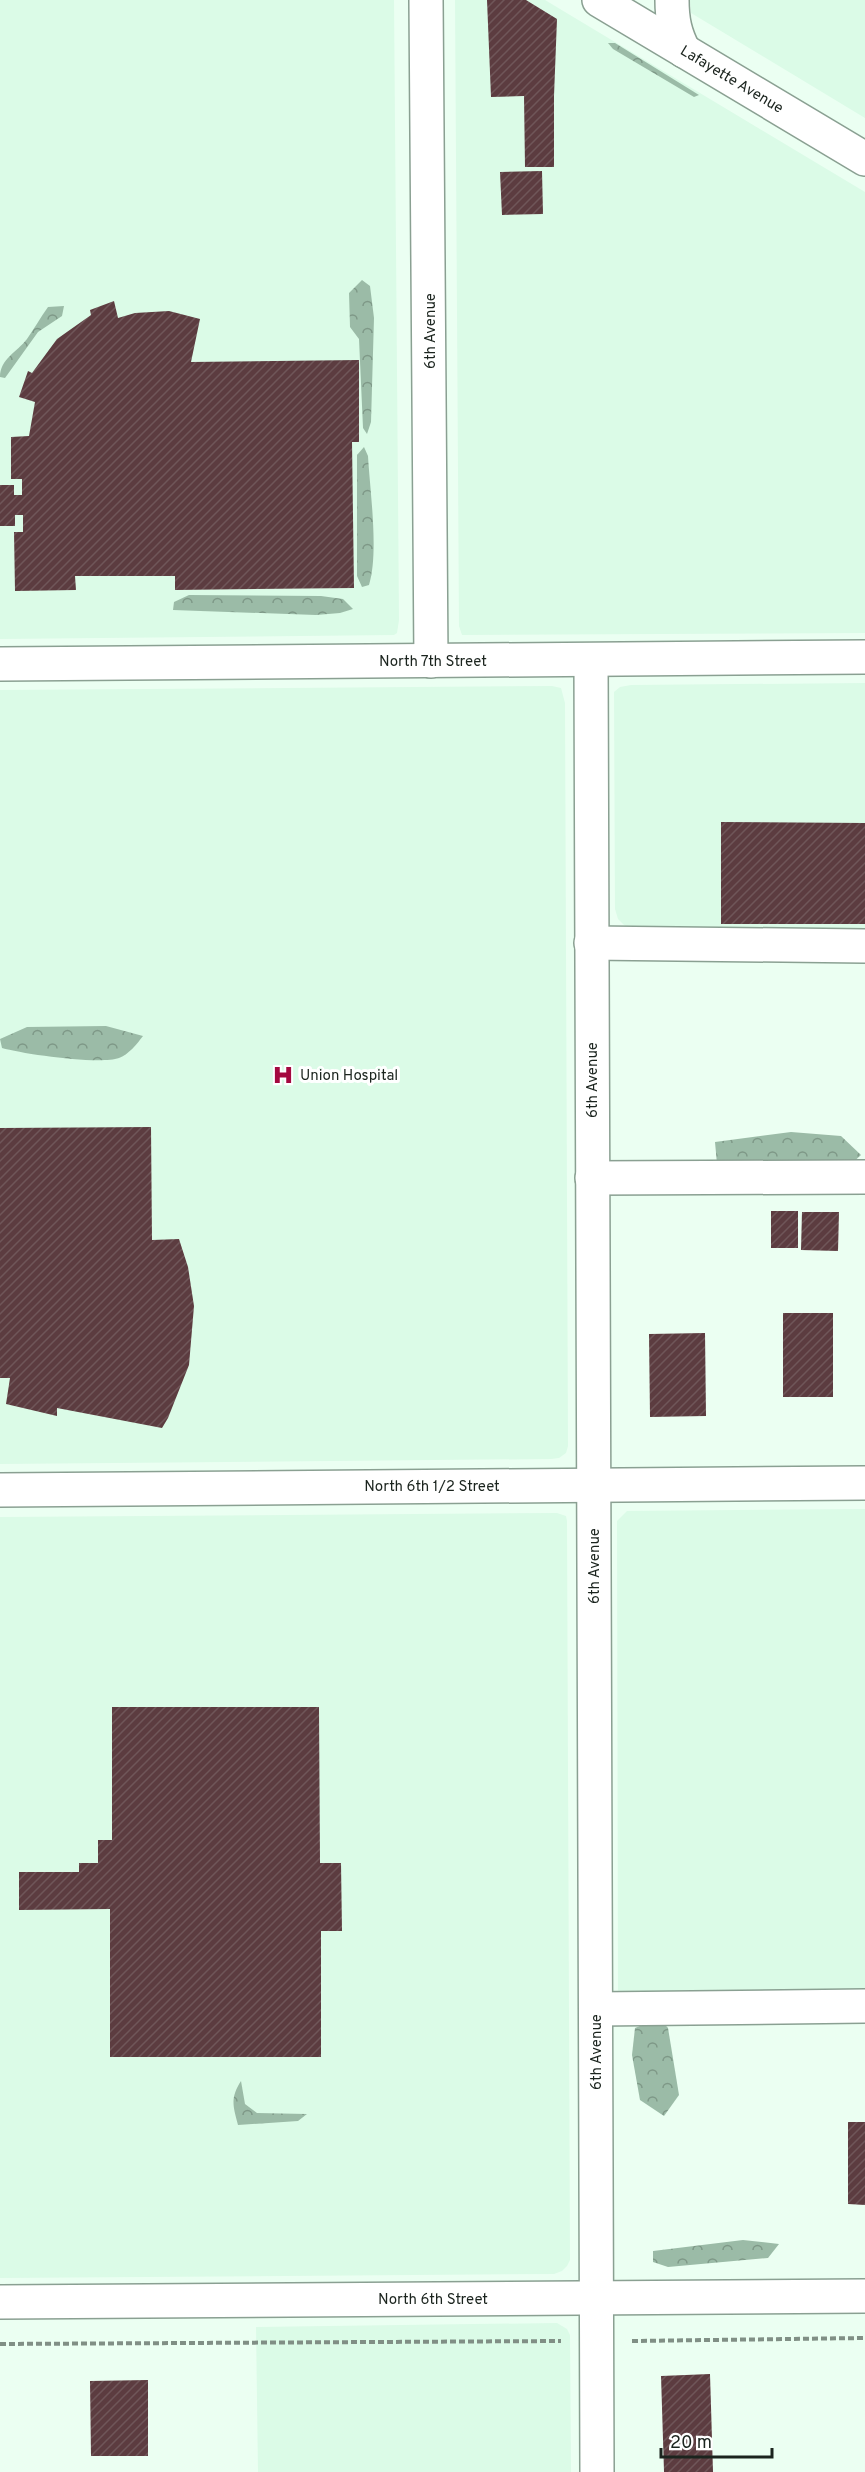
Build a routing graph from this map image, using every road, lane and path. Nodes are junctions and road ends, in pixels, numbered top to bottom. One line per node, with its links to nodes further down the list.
1 (426, 0): 8 (street, 6th Avenue)
2 (599, 0): 4 (street, Lafayette Avenue)
3 (672, 0): 4 (street)
4 (684, 51): 5 (street, Lafayette Avenue)
5 (865, 159)
6 (865, 657): 7 (street, North 7th Street)
7 (591, 660): 8 (street, North 7th Street); 10 (street, 6th Avenue)
8 (431, 661): 9 (street, North 7th Street)
9 (0, 664)
10 (591, 943): 11 (street); 13 (street, 6th Avenue)
11 (865, 946)
12 (865, 1177): 13 (street)
13 (592, 1178): 15 (street, 6th Avenue)
14 (865, 1483): 15 (street, North 6th 1/2 Street)
15 (594, 1485): 16 (street, North 6th 1/2 Street); 18 (street, 6th Avenue)
16 (0, 1490)
17 (865, 2006): 18 (street)
18 (596, 2008): 20 (street, 6th Avenue)
19 (865, 2296): 20 (street, North 6th Street)
20 (597, 2298): 21 (street, North 6th Street); 23 (street, 6th Avenue)
21 (0, 2302)
22 (865, 2338): 23 (path)
23 (597, 2341): 24 (path); 25 (street, 6th Avenue)
24 (0, 2344)
25 (597, 2472)

